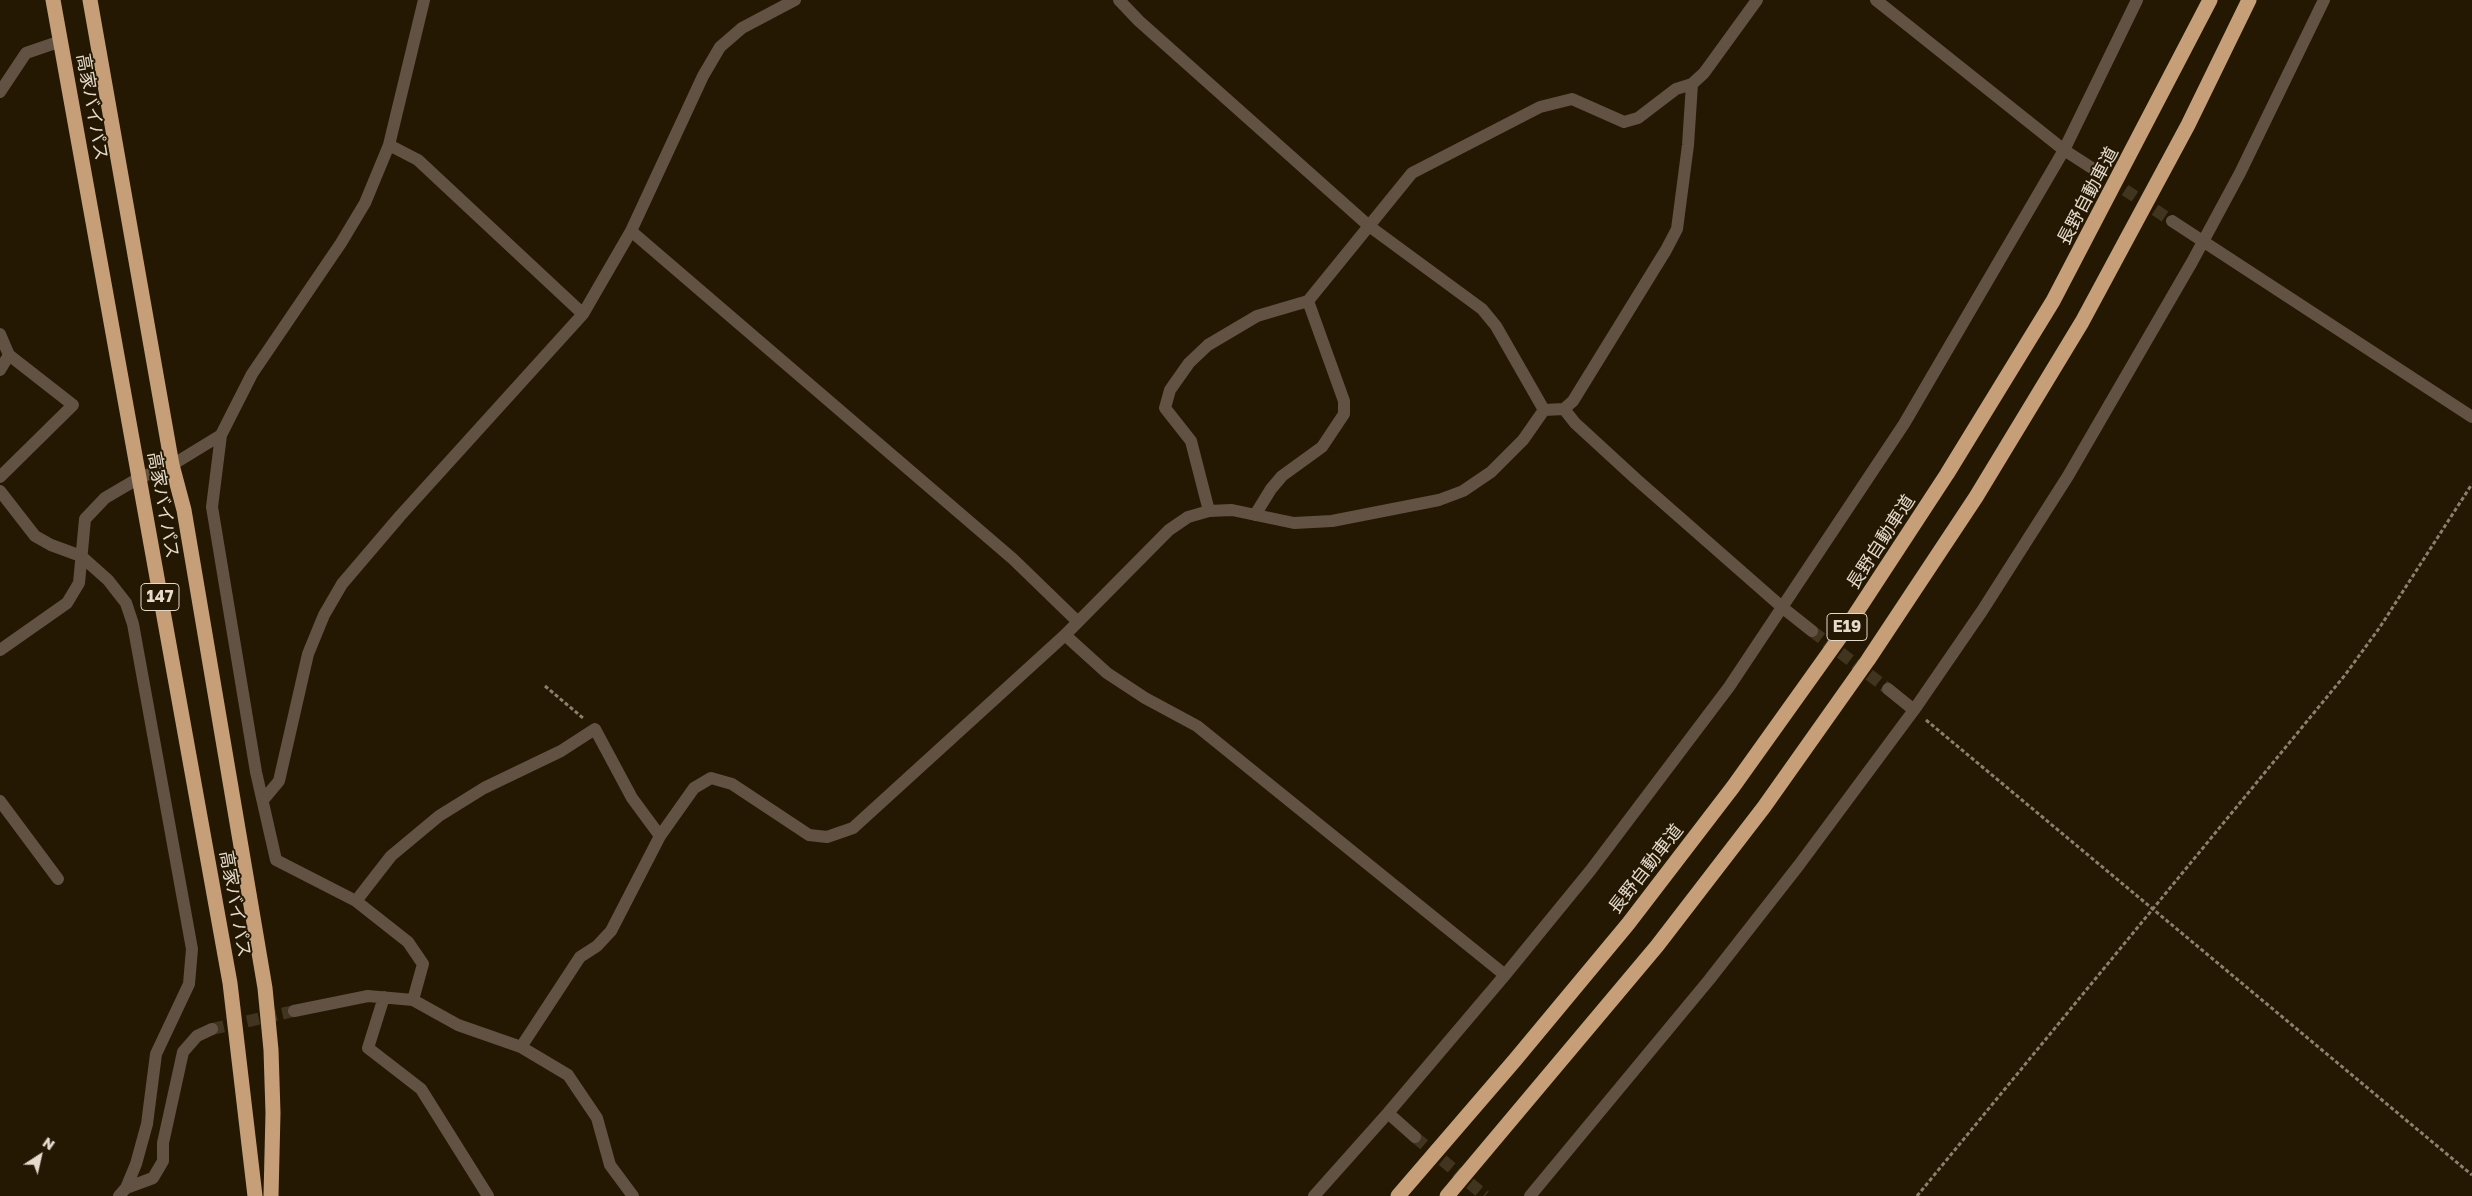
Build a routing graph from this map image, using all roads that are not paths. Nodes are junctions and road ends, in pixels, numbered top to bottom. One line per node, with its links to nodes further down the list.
1 (53, 0): 12 (highway, 高家バイパス / 147)
2 (90, 0): 31 (highway, 高家バイパス / 147)
3 (424, 0): 15 (street)
4 (795, 0): 20 (street)
5 (1119, 0): 19 (street)
6 (1757, 0): 13 (street)
7 (1876, 0): 16 (street)
8 (2137, 0): 16 (street)
9 (2210, 0): 64 (highway, 長野自動車道 / E19)
10 (2249, 0): 65 (highway, E19)
11 (2324, 0): 21 (street)
12 (61, 41): 14 (street); 33 (highway, 高家バイパス / 147)
13 (1692, 84): 19 (street); 27 (street)
14 (0, 92)
15 (389, 145): 23 (street); 30 (street)
16 (2064, 150): 17 (street); 38 (street)
17 (2095, 170)
18 (2172, 220): 21 (street)
19 (1369, 226): 22 (street); 28 (street)
20 (631, 231): 23 (street); 39 (street)
21 (2203, 240): 29 (street); 44 (street)
22 (1308, 301): 35 (street); 36 (street)
23 (583, 314): 45 (street)
24 (0, 334): 25 (street)
25 (9, 355): 26 (street); 32 (street)
26 (0, 370)
27 (1564, 409): 28 (street); 38 (street)
28 (1544, 410): 36 (street)
29 (2472, 417)
30 (221, 435): 31 (street); 45 (street)
31 (172, 466): 33 (street); 60 (highway, 高家バイパス / 147)
32 (0, 477)
33 (139, 478): 37 (street); 59 (highway, 高家バイパス / 147)
34 (0, 491): 37 (street)
35 (1209, 511): 36 (street); 39 (street)
36 (1255, 515)
37 (80, 556): 42 (street); 58 (street)
38 (1783, 608): 40 (street); 50 (street)
39 (1078, 622): 41 (street)
40 (1812, 631)
41 (1066, 635): 47 (street); 50 (street)
42 (0, 650)
43 (1888, 689): 44 (street)
44 (1914, 710): 66 (street)
45 (264, 799): 49 (street)
46 (0, 801): 48 (street)
47 (660, 836): 49 (street); 55 (street)
48 (58, 879)
49 (356, 900): 52 (street)
50 (1505, 974): 56 (street)
51 (384, 997): 52 (street); 53 (street); 61 (street)
52 (414, 1000): 55 (street)
53 (294, 1011)
54 (212, 1029): 58 (street)
55 (521, 1047): 62 (street)
56 (1388, 1113): 57 (street); 63 (street)
57 (1415, 1137)
58 (123, 1192)
59 (255, 1196)
60 (271, 1196)
61 (488, 1196)
62 (632, 1196)
63 (1314, 1196)
64 (1398, 1196)
65 (1447, 1196)
66 (1530, 1196)

